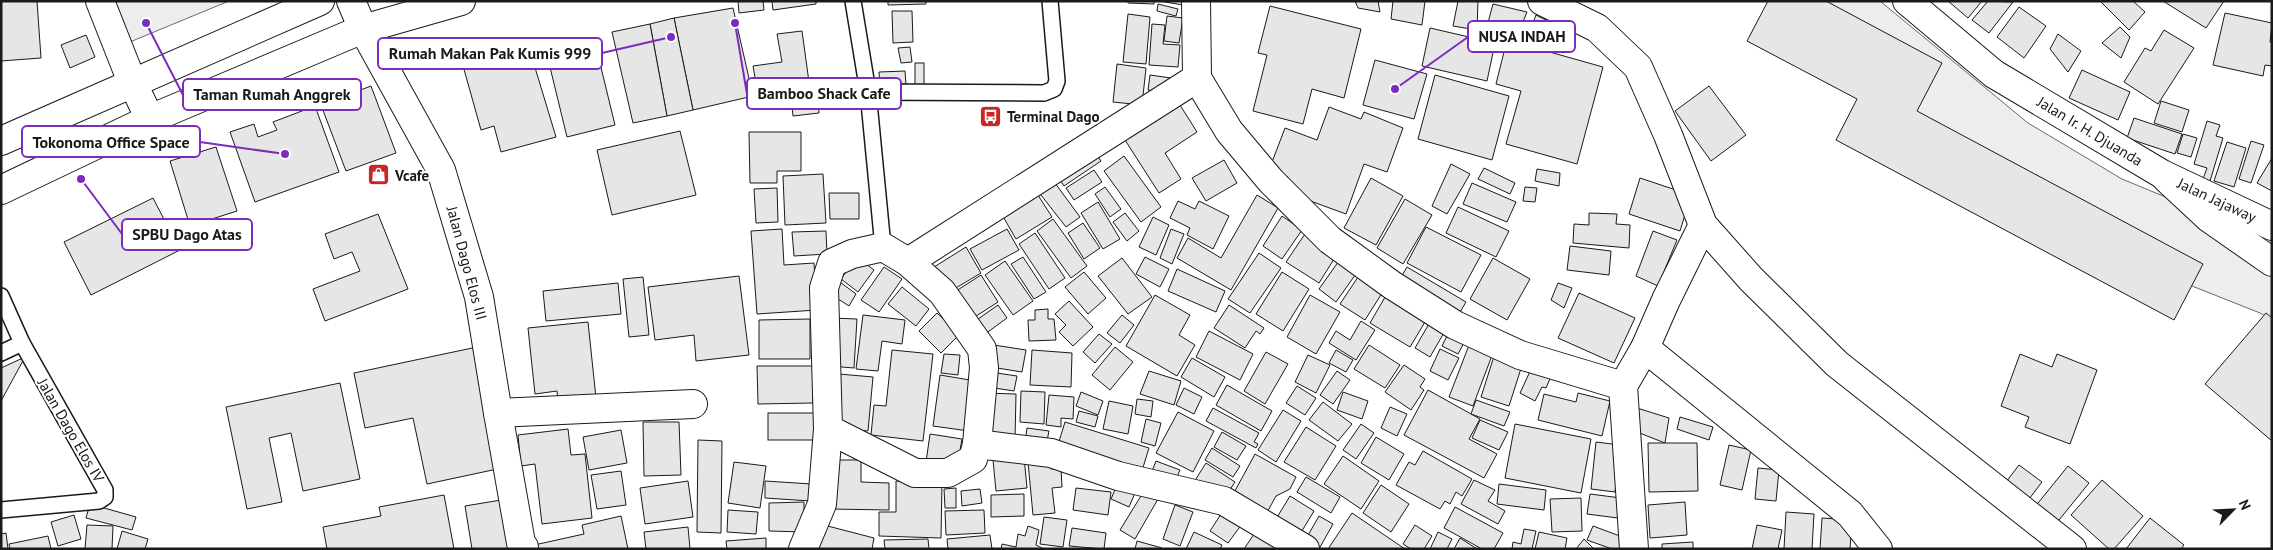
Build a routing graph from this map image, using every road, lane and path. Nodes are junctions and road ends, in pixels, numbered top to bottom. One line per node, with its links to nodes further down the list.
1 (100, 1): 13 (street)
2 (320, 1): 13 (street)
3 (351, 1): 11 (street, Jalan Dago Elos III)
4 (461, 1): 11 (street)
5 (853, 1): 14 (lane)
6 (1050, 1): 14 (lane)
7 (1196, 1): 12 (street)
8 (1542, 1): 10 (street)
9 (1907, 1): 17 (street, Jalan Ir. H. Djuanda)
10 (1585, 10): 19 (street)
11 (363, 29): 15 (street); 30 (street, Jalan Dago Elos III)
12 (1197, 78): 22 (street); 28 (street)
13 (132, 82): 15 (street); 16 (street)
14 (868, 92): 21 (lane)
15 (150, 119): 18 (street)
16 (1, 141)
17 (2162, 174): 20 (street, Jalan Jajaway); 23 (street, Jalan Ir. H. Djuanda)
18 (1, 190)
19 (1703, 224): 26 (street); 39 (street)
20 (2272, 226)
21 (883, 247): 22 (street); 31 (street)
22 (908, 262): 32 (street)
23 (2272, 262)
24 (1, 296): 25 (lane, Jalan Dago Elos IV)
25 (22, 343): 27 (lane); 33 (lane, Jalan Dago Elos IV)
26 (1646, 348): 28 (street); 38 (street)
27 (1, 353)
28 (1623, 386): 37 (street)
29 (693, 404): 30 (street)
30 (498, 413): 34 (street, Jalan Dago Elos III)
31 (828, 429): 32 (street); 35 (street)
32 (977, 444): 36 (street)
33 (1, 510)
34 (524, 547)
35 (803, 549)
36 (1305, 549)
37 (1634, 549)
38 (1878, 549)
39 (2072, 549)

